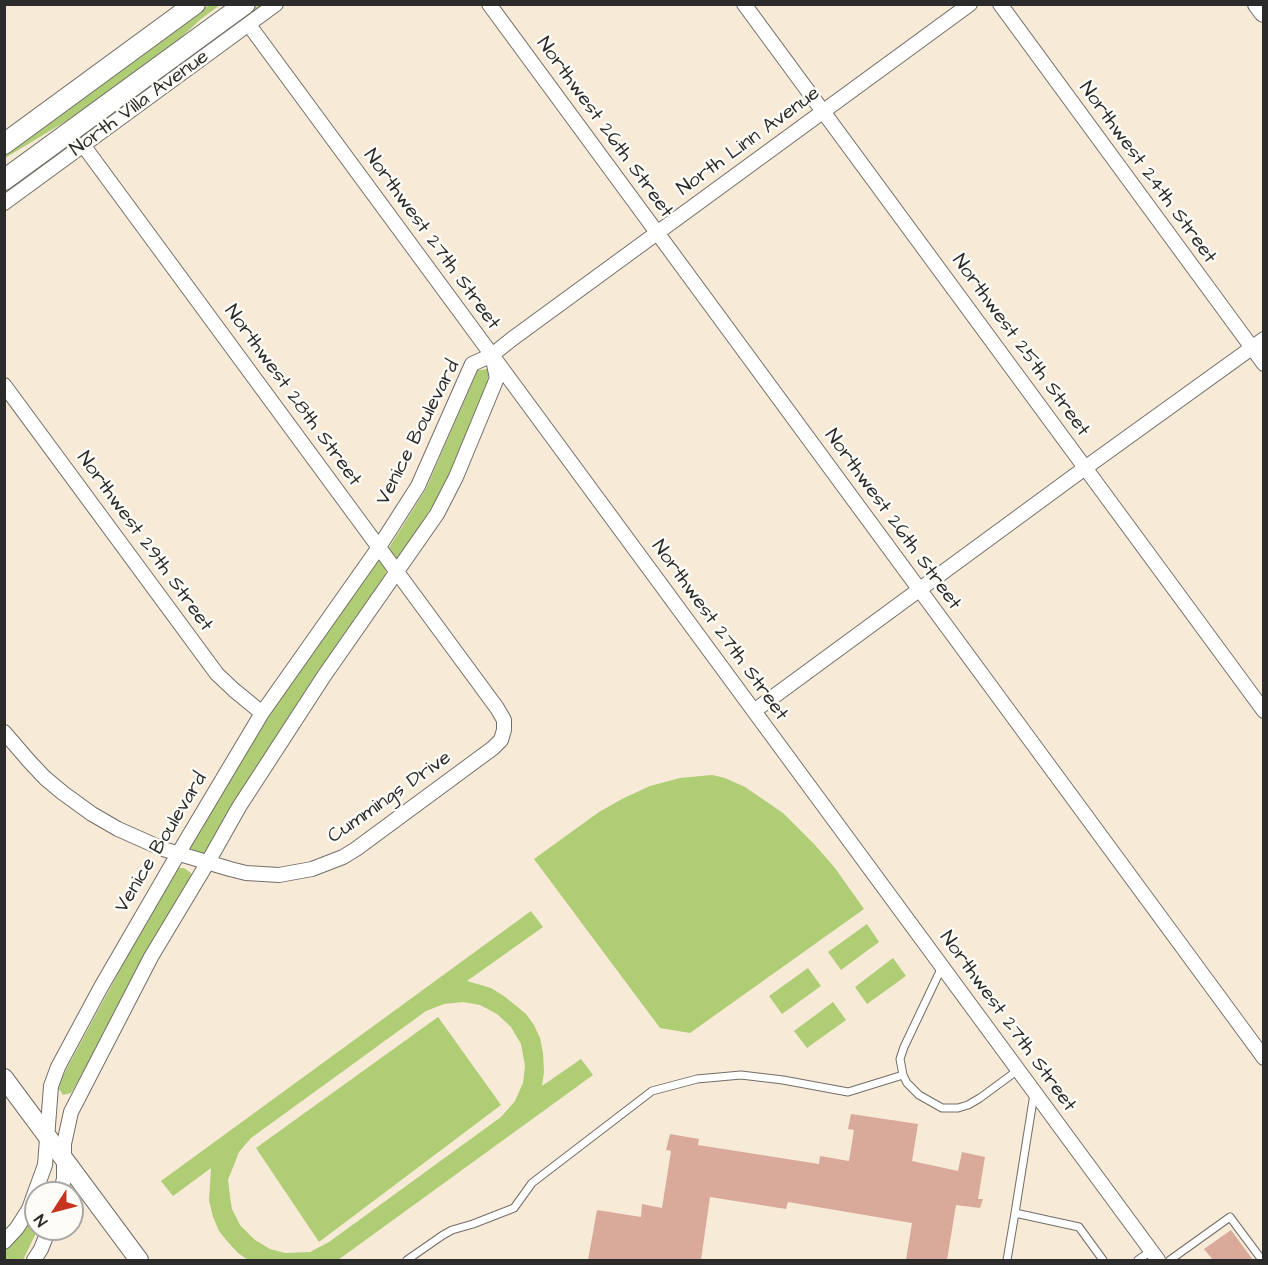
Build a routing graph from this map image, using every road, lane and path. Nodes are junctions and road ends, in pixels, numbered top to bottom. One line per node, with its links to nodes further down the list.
1 (195, 4): 12 (main road)
2 (244, 4): 14 (main road, North Villa Avenue)
3 (276, 4): 10 (street, North Villa Avenue)
4 (489, 4): 16 (street, Northwest 26th Street)
5 (744, 4): 11 (street, Northwest 25th Street)
6 (970, 4): 11 (street, North Linn Avenue)
7 (1000, 4): 18 (street, Northwest 24th Street)
8 (1258, 4): 9 (main road)
9 (1263, 12)
10 (249, 25): 13 (street, North Villa Avenue); 19 (street, Northwest 27th Street)
11 (823, 112): 16 (street, North Linn Avenue); 22 (street, Northwest 25th Street)
12 (4, 144)
13 (83, 145): 15 (street, North Villa Avenue); 23 (street, Northwest 28th Street)
14 (4, 180)
15 (4, 203)
16 (657, 233): 19 (street, North Linn Avenue); 25 (street, Northwest 26th Street)
17 (1263, 339): 18 (street)
18 (1252, 348): 20 (street, Northwest 24th Street); 22 (street)
19 (492, 355): 23 (street, Venice Boulevard); 24 (street, Venice Boulevard); 26 (street, Northwest 27th Street)
20 (1263, 364)
21 (4, 385): 28 (street, Northwest 29th Street)
22 (1085, 468): 25 (street); 27 (street, Northwest 25th Street)
23 (379, 547): 24 (street, Northwest 28th Street); 28 (street, Venice Boulevard)
24 (397, 573): 29 (street, Northwest 28th Street); 32 (street, Venice Boulevard)
25 (919, 590): 26 (street); 34 (street, Northwest 26th Street)
26 (754, 711): 33 (street, Northwest 27th Street)
27 (1263, 711)
28 (262, 713): 31 (street, Venice Boulevard)
29 (504, 730): 32 (street, Cummings Drive)
30 (4, 732): 31 (street, Cummings Drive)
31 (178, 854): 32 (street, Cummings Drive); 39 (street, Venice Boulevard)
32 (208, 862): 40 (street, Venice Boulevard)
33 (942, 967): 35 (street, Northwest 27th Street); 36 (lane)
34 (1263, 1058)
35 (1018, 1070): 36 (lane); 38 (street, Northwest 27th Street)
36 (903, 1075): 48 (lane)
37 (4, 1078): 39 (street)
38 (1034, 1092): 42 (lane); 45 (street, Northwest 27th Street)
39 (48, 1136): 40 (street); 44 (street, Venice Boulevard)
40 (64, 1160): 41 (street, Venice Boulevard); 47 (street)
41 (63, 1181)
42 (1015, 1213): 49 (lane); 50 (lane)
43 (44, 1241): 46 (street)
44 (4, 1242)
45 (1155, 1256): 51 (lane)
46 (34, 1260)
47 (139, 1260)
48 (407, 1260)
49 (1007, 1260)
50 (1103, 1260)
51 (1138, 1260)
52 (1170, 1260): 53 (lane)
53 (1262, 1260)

